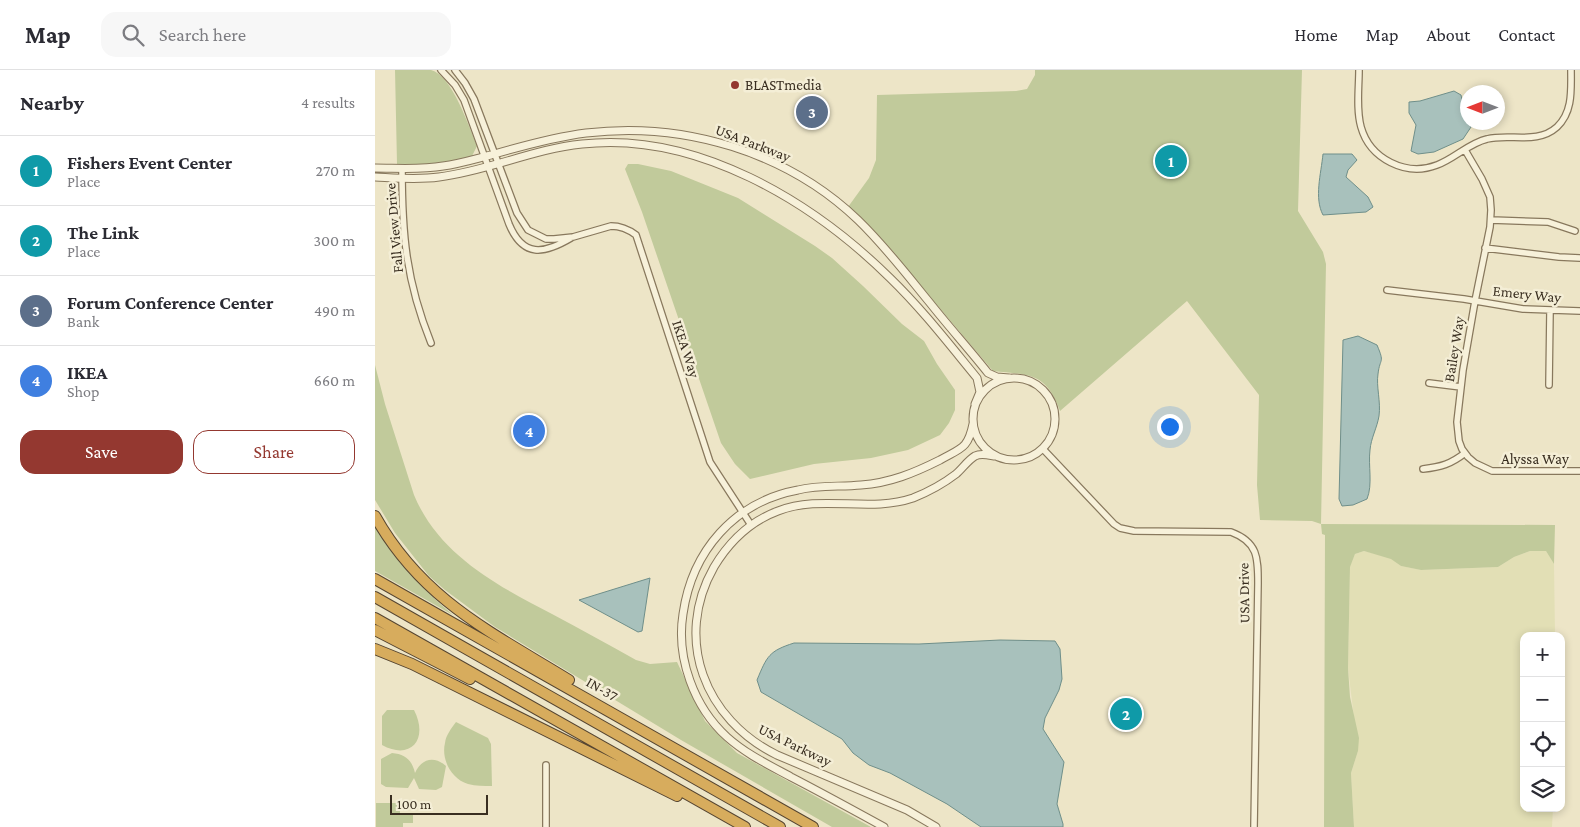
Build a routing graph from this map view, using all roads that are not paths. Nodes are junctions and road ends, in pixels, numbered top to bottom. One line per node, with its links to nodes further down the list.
1 (441, 70): 7 (street, IKEA Way)
2 (455, 70): 6 (street, IKEA Way)
3 (1359, 70): 5 (street)
4 (1571, 70): 5 (street)
5 (1465, 150): 14 (street, Bailey Way)
6 (495, 154): 7 (street, USA Parkway); 8 (street, IKEA Way); 24 (street, USA Parkway)
7 (485, 156): 9 (street, IKEA Way); 11 (street, USA Parkway)
8 (499, 163): 9 (street, USA Parkway); 16 (street, IKEA Way); 28 (street, USA Parkway)
9 (488, 166): 13 (street, USA Parkway); 16 (street, IKEA Way)
10 (375, 168): 11 (street, USA Parkway)
11 (402, 168): 13 (street, Fall View Drive)
12 (375, 177): 13 (street, USA Parkway)
13 (402, 178): 23 (street, Fall View Drive)
14 (1491, 220): 15 (street); 17 (street, Bailey Way)
15 (1575, 231)
16 (573, 237): 35 (street, IKEA Way)
17 (1485, 248): 18 (street); 20 (street, Bailey Way)
18 (1580, 258)
19 (1387, 290): 20 (street, Emery Way)
20 (1475, 301): 21 (street, Emery Way); 27 (street, Bailey Way)
21 (1551, 311): 22 (street, Emery Way); 26 (street)
22 (1578, 311)
23 (431, 343)
24 (1009, 378): 28 (street); 30 (street, USA Parkway)
25 (1429, 383): 27 (street)
26 (1549, 385)
27 (1461, 387): 31 (street, Bailey Way)
28 (975, 404): 29 (street, USA Parkway)
29 (973, 424): 32 (street); 35 (street, USA Parkway)
30 (1043, 449): 32 (street, USA Parkway); 53 (street, USA Drive)
31 (1465, 453): 33 (street); 34 (street, Alyssa Way)
32 (994, 456): 37 (street, USA Parkway)
33 (1423, 469)
34 (1580, 471)
35 (743, 512): 37 (street, IKEA Way); 51 (street, USA Parkway)
36 (375, 516): 44 (highway)
37 (751, 525): 52 (street, USA Parkway)
38 (375, 579): 44 (highway, IN-37)
39 (375, 597): 49 (highway)
40 (375, 618): 43 (highway)
41 (375, 630): 43 (highway)
42 (375, 648): 47 (highway)
43 (497, 686): 48 (highway)
44 (587, 698): 50 (highway, IN-37)
45 (546, 765): 46 (street)
46 (546, 827)
47 (741, 827)
48 (745, 827)
49 (780, 827)
50 (813, 827)
51 (884, 827)
52 (936, 827)
53 (1254, 827)

